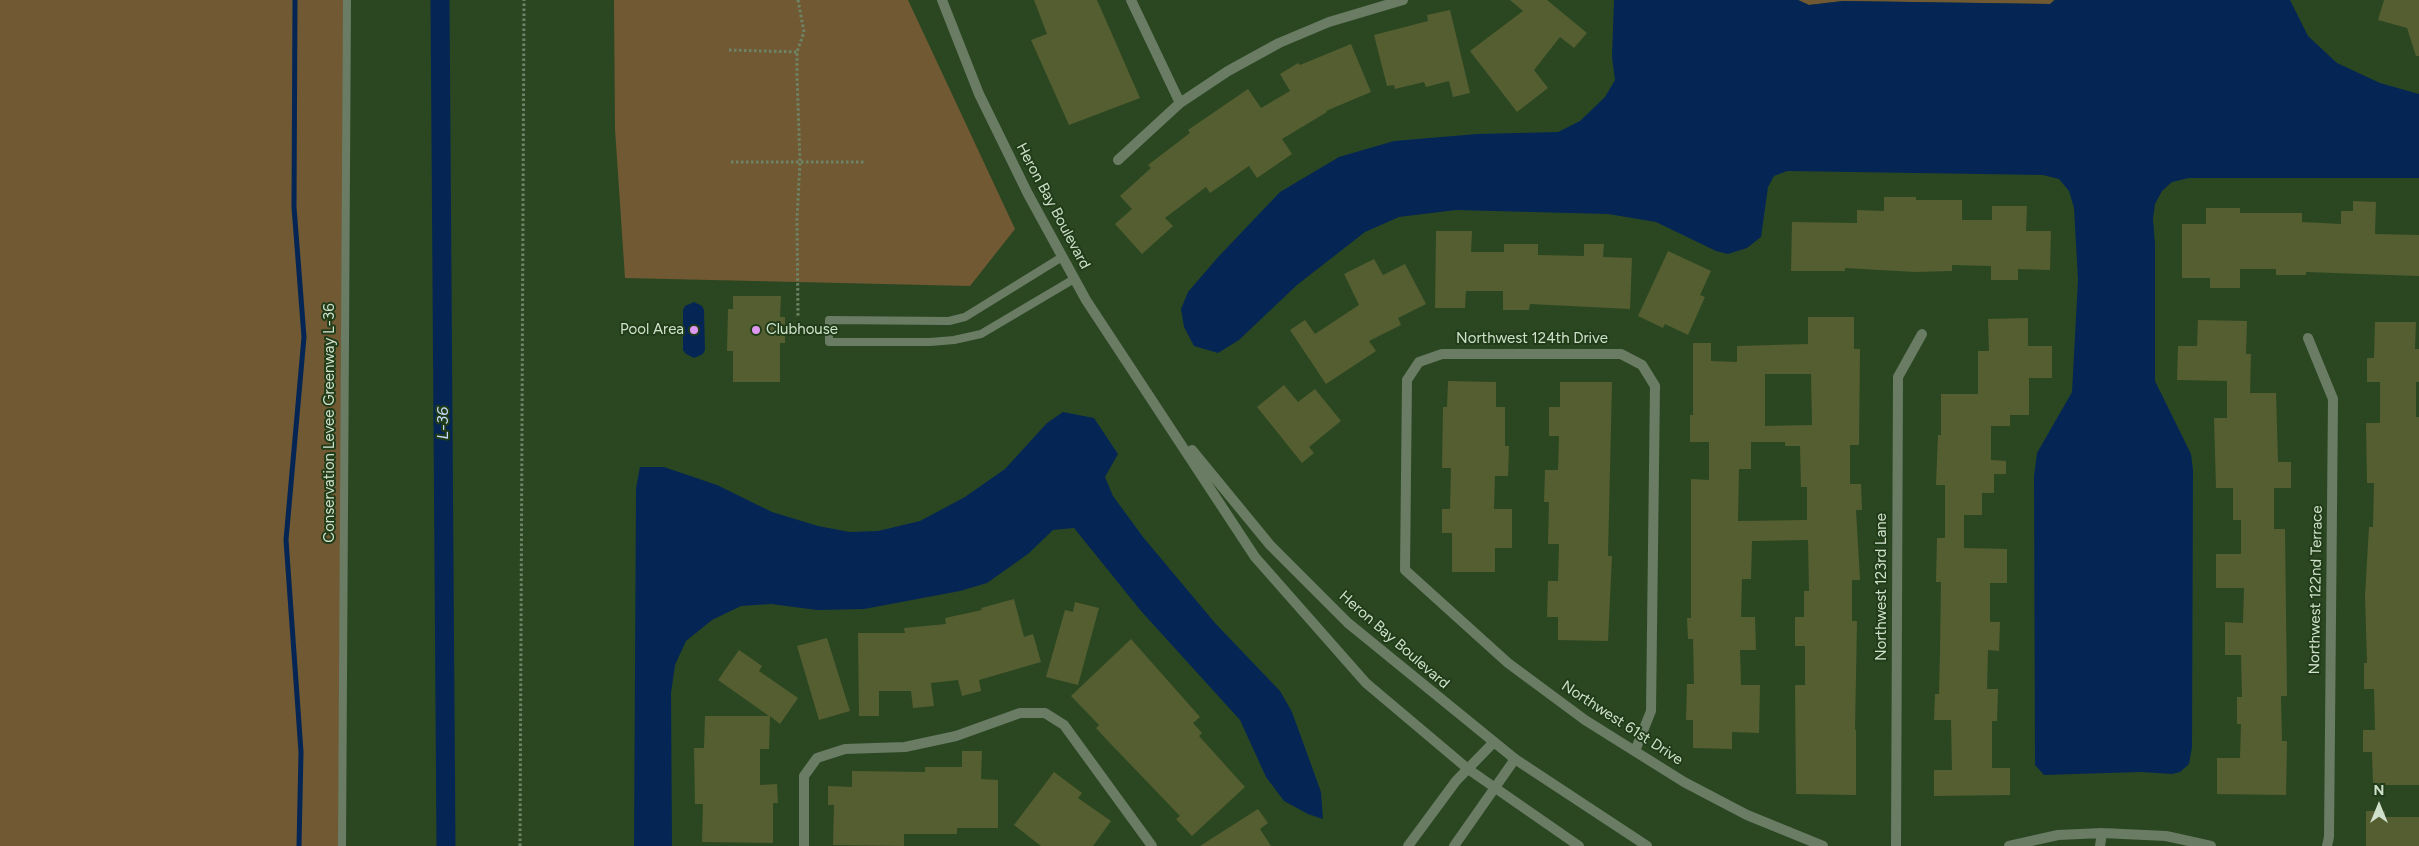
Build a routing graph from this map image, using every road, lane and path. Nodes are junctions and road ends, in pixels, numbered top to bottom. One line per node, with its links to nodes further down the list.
1 (346, 0): 28 (lane, Conservation Levee Greenway L-36)
2 (524, 0): 29 (path)
3 (798, 0): 8 (path)
4 (942, 0): 14 (street, Heron Bay Boulevard)
5 (1131, 0): 9 (street)
6 (1403, 0): 9 (street)
7 (730, 50): 8 (path)
8 (797, 52): 12 (path)
9 (1180, 103): 10 (street)
10 (1118, 160)
11 (731, 162): 12 (path)
12 (800, 162): 13 (path); 16 (path)
13 (865, 162)
14 (1062, 257): 15 (street, Heron Bay Boulevard); 15 (lane)
15 (1074, 279): 19 (street, Heron Bay Boulevard)
16 (798, 318)
17 (1922, 334): 37 (street, Northwest 123rd Lane)
18 (2308, 338): 42 (street, Northwest 122nd Terrace)
19 (1161, 412): 21 (street, Heron Bay Boulevard); 24 (street, Heron Bay Boulevard)
20 (1406, 570): 22 (street, Northwest 61st Drive); 22 (street, Northwest 124th Drive)
21 (1493, 743): 23 (street, Heron Bay Boulevard); 24 (street)
22 (1635, 751): 36 (street, Northwest 61st Drive)
23 (1515, 759): 25 (street); 35 (street, Heron Bay Boulevard)
24 (1468, 769): 25 (street, Heron Bay Boulevard); 32 (street)
25 (1496, 788): 33 (street); 34 (street, Heron Bay Boulevard)
26 (2102, 833): 27 (street); 38 (street); 39 (street)
27 (2130, 835): 40 (street); 41 (street)
28 (342, 846)
29 (520, 846)
30 (804, 846): 31 (street)
31 (1152, 846)
32 (1408, 846)
33 (1454, 846)
34 (1579, 846)
35 (1647, 846)
36 (1823, 846)
37 (1896, 846)
38 (2009, 846)
39 (2100, 846)
40 (2129, 846)
41 (2211, 846)
42 (2326, 846)

